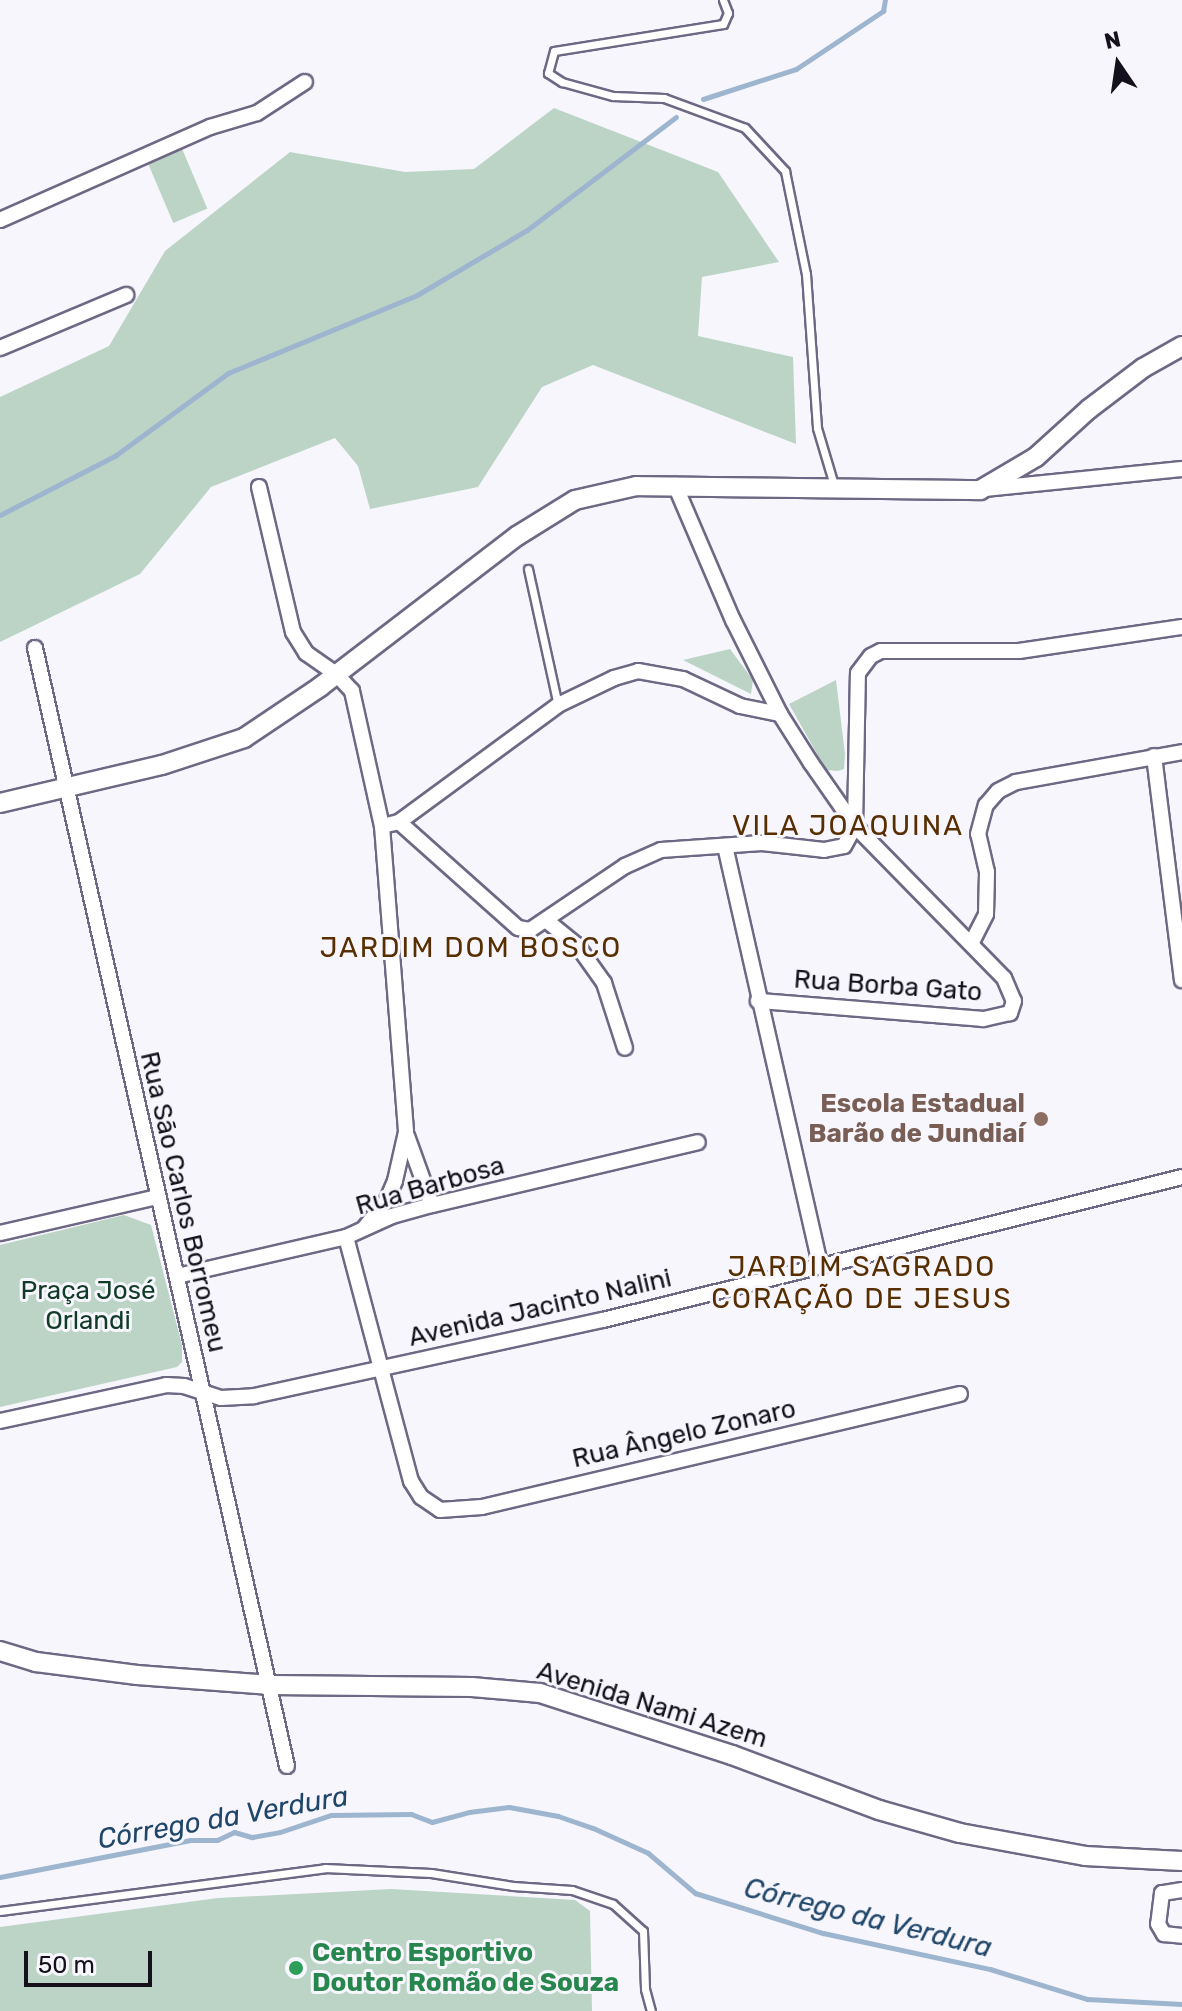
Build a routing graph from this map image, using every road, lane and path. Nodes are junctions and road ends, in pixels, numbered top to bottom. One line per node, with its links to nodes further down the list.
1 (723, 0): 10 (lane)
2 (305, 82): 3 (street)
3 (0, 220)
4 (126, 295): 6 (street)
5 (1182, 346): 11 (street)
6 (0, 348)
7 (1182, 469): 11 (street)
8 (675, 485): 10 (street); 15 (street); 17 (street)
9 (259, 487): 15 (street)
10 (834, 488): 11 (street)
11 (980, 490)
12 (528, 569): 16 (lane)
13 (1182, 627): 24 (street)
14 (35, 648): 20 (street, Rua São Carlos Borromeu)
15 (337, 675): 20 (street); 23 (street)
16 (558, 705): 17 (street); 22 (street)
17 (780, 714): 24 (street)
18 (1182, 752): 19 (street)
19 (1154, 756): 27 (street); 28 (street)
20 (67, 788): 21 (street); 34 (street, Rua São Carlos Borromeu)
21 (0, 803)
22 (399, 822): 23 (street); 26 (street)
23 (382, 826): 31 (street)
24 (855, 826): 25 (street); 27 (street)
25 (725, 846): 26 (street); 29 (street)
26 (547, 921): 30 (street)
27 (972, 942): 29 (street, Rua Borba Gato)
28 (1182, 980)
29 (758, 1001): 39 (street)
30 (625, 1048)
31 (406, 1132): 35 (street); 36 (street)
32 (698, 1142): 35 (street, Rua Barbosa)
33 (1182, 1177): 39 (street, Avenida Jacinto Nalini)
34 (157, 1197): 37 (street); 40 (street, Rua São Carlos Borromeu)
35 (432, 1205): 36 (street, Rua Barbosa)
36 (365, 1227): 38 (street, Rua Barbosa)
37 (0, 1233)
38 (346, 1237): 40 (street, Rua Barbosa); 41 (street)
39 (820, 1264): 41 (street, Avenida Jacinto Nalini)
40 (177, 1276): 42 (street, Rua São Carlos Borromeu)
41 (384, 1369): 42 (street, Avenida Jacinto Nalini); 43 (street, Rua Ângelo Zonaro)
42 (202, 1390): 44 (street, Avenida Jacinto Nalini); 46 (street, Rua São Carlos Borromeu)
43 (960, 1394)
44 (0, 1421)
45 (0, 1651): 46 (street, Avenida Nami Azem)
46 (271, 1685): 47 (street, Rua São Carlos Borromeu); 48 (street, Avenida Nami Azem)
47 (287, 1766)
48 (1182, 1861)
49 (1182, 1890): 51 (street)
50 (0, 1911): 52 (lane)
51 (1182, 1936)
52 (651, 2011)

